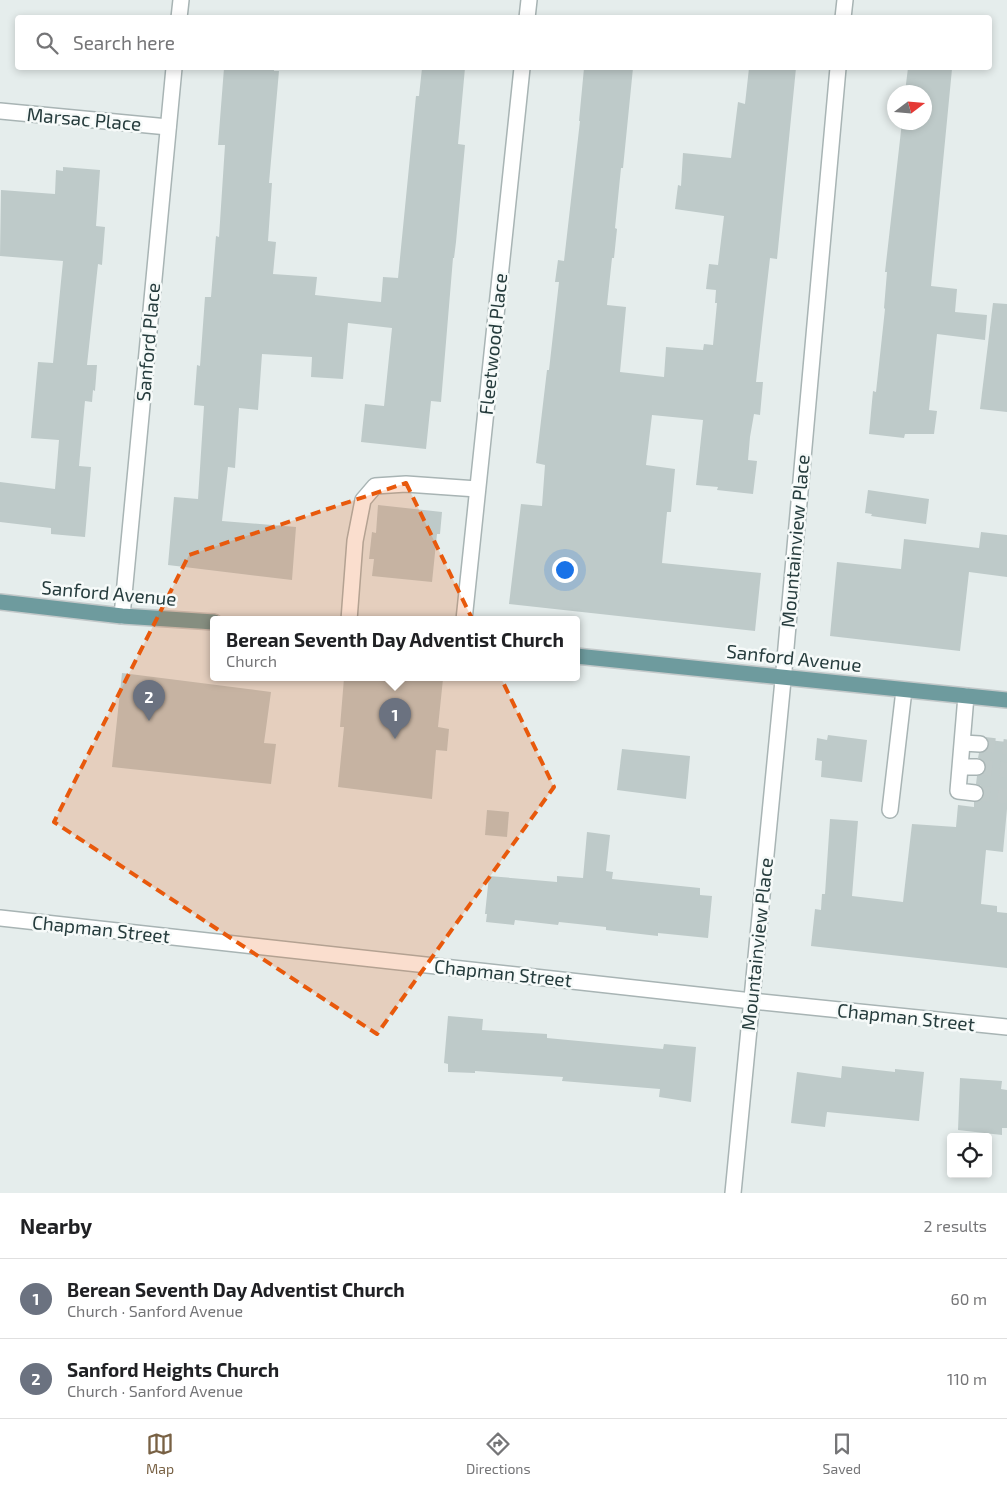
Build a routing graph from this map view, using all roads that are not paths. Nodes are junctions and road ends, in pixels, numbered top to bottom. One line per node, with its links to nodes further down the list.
1 (181, 0): 4 (street)
2 (529, 0): 5 (street)
3 (845, 0): 6 (street)
4 (179, 15)
5 (527, 15)
6 (843, 15)
7 (174, 70): 11 (street, Sanford Place)
8 (522, 70): 12 (street, Fleetwood Place)
9 (838, 70): 19 (street, Mountainview Place)
10 (0, 111): 11 (street, Marsac Place)
11 (168, 127): 14 (street, Sanford Place)
12 (478, 490): 15 (street); 16 (street, Fleetwood Place)
13 (0, 602): 14 (main road, Sanford Avenue)
14 (122, 616): 17 (main road, Sanford Avenue)
15 (349, 616)
16 (464, 616)
17 (210, 622)
18 (580, 656): 19 (main road, Sanford Avenue)
19 (783, 677): 20 (main road, Sanford Avenue); 30 (street, Mountainview Place)
20 (904, 690): 21 (main road, Sanford Avenue); 28 (street)
21 (966, 696): 22 (main road, Sanford Avenue); 23 (street)
22 (1007, 700)
23 (963, 743): 24 (street); 25 (street)
24 (980, 744)
25 (961, 766): 26 (street); 27 (street)
26 (977, 768)
27 (975, 792)
28 (890, 810)
29 (0, 918): 30 (street, Chapman Street)
30 (752, 1001): 31 (street, Chapman Street); 32 (street, Mountainview Place)
31 (1007, 1027)
32 (733, 1193)

